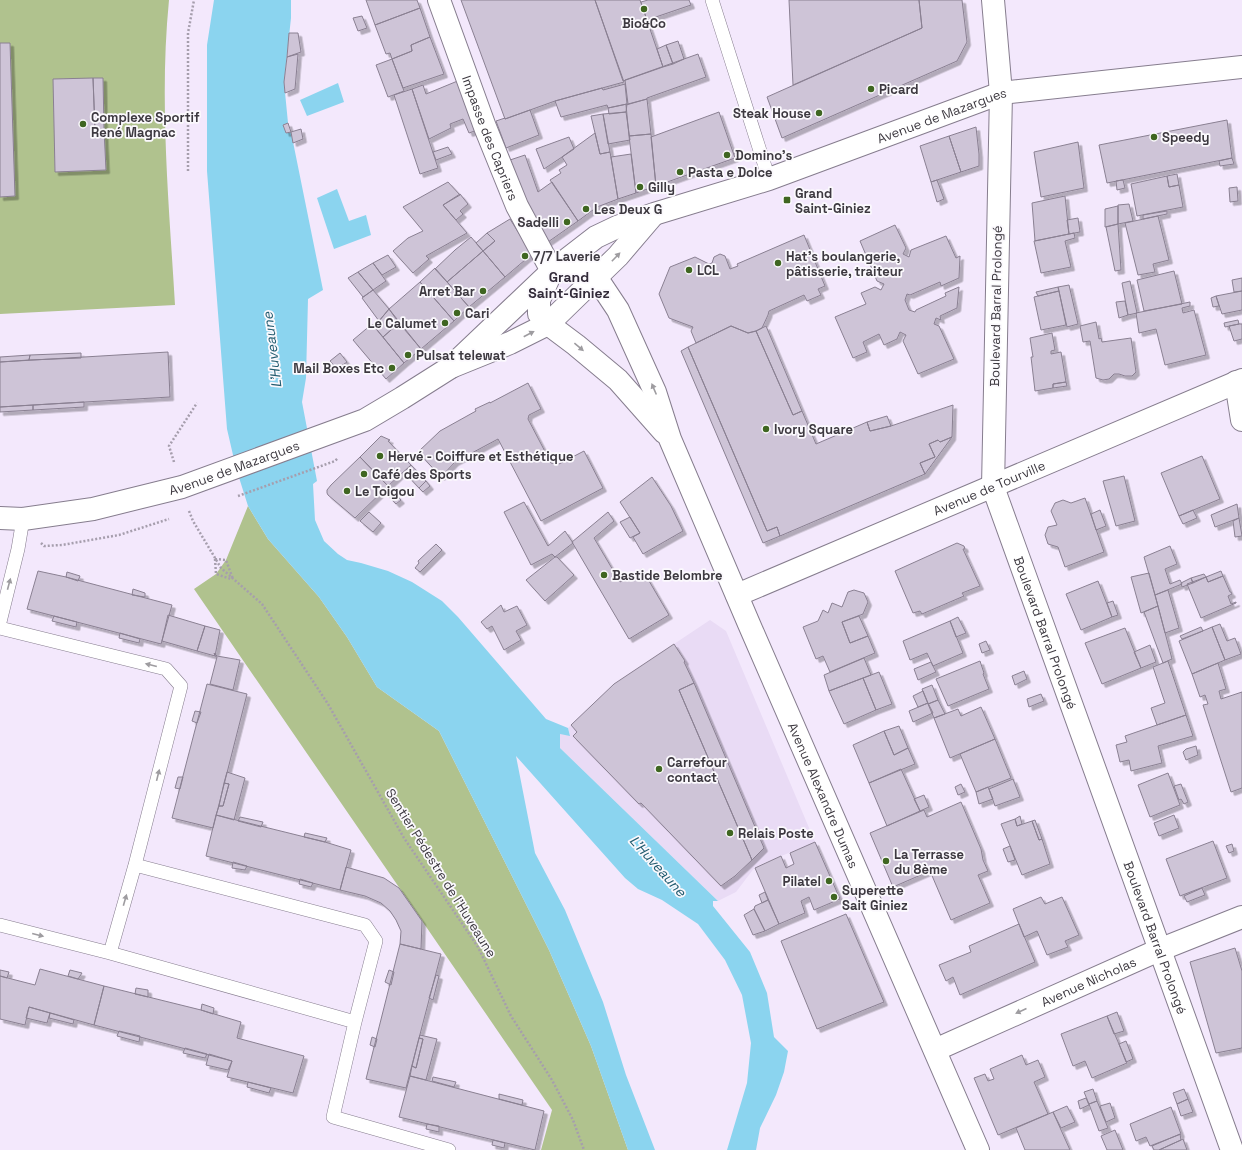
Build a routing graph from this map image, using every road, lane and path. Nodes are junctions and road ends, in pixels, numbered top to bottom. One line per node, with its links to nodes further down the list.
1 (194, 0): 7 (path)
2 (440, 0): 10 (street, Impasse des Capriers)
3 (712, 0): 8 (lane)
4 (993, 0): 6 (street, Boulevard Barral Prolongé)
5 (1242, 68): 6 (street, Avenue de Mazargues)
6 (1001, 93): 8 (street, Avenue de Mazargues); 20 (street, Boulevard Barral Prolongé)
7 (188, 171)
8 (769, 179): 9 (street, Avenue de Mazargues)
9 (654, 214): 10 (street, Avenue de Mazargues); 11 (street, Avenue de Mazargues, one-way to 9)
10 (552, 271): 11 (street); 12 (street, Avenue de Mazargues); 13 (street, Avenue de Mazargues)
11 (596, 277): 12 (street, Avenue de Mazargues); 17 (street, Avenue Alexandre Dumas, one-way to 11)
12 (548, 324): 13 (street, Avenue de Mazargues, one-way to 12); 17 (street, Avenue Alexandre Dumas, one-way to 17)
13 (451, 367): 23 (street, Avenue de Mazargues)
14 (1239, 381): 16 (street); 20 (street, Avenue de Tourville)
15 (197, 403): 18 (path)
16 (1242, 420)
17 (670, 439): 27 (street, Avenue Alexandre Dumas)
18 (169, 446)
19 (336, 461): 21 (path)
20 (993, 487): 27 (street, Avenue de Tourville); 33 (street, Boulevard Barral Prolongé)
21 (244, 494)
22 (0, 518): 23 (street, Avenue de Mazargues)
23 (23, 519): 28 (lane, one-way to 23)
24 (193, 521): 25 (path)
25 (215, 559): 26 (path, Sentier Pédestre de l'Huveaune); 26 (path); 26 (path)
26 (234, 580): 38 (path, Sentier Pédestre de l'Huveaune)
27 (737, 595): 36 (street, Avenue Alexandre Dumas)
28 (0, 622)
29 (0, 628): 30 (lane, one-way to 29)
30 (135, 864): 34 (lane, one-way to 30); 35 (lane)
31 (1242, 917): 33 (street, Avenue Nicholas)
32 (0, 925): 34 (lane, one-way to 34)
33 (1159, 950): 36 (street, Avenue Nicholas, one-way to 36); 40 (street, Boulevard Barral Prolongé)
34 (110, 953): 35 (lane)
35 (355, 1022): 37 (lane)
36 (935, 1050): 39 (street, Avenue Alexandre Dumas)
37 (449, 1150)
38 (584, 1150)
39 (978, 1150)
40 (1232, 1150)

